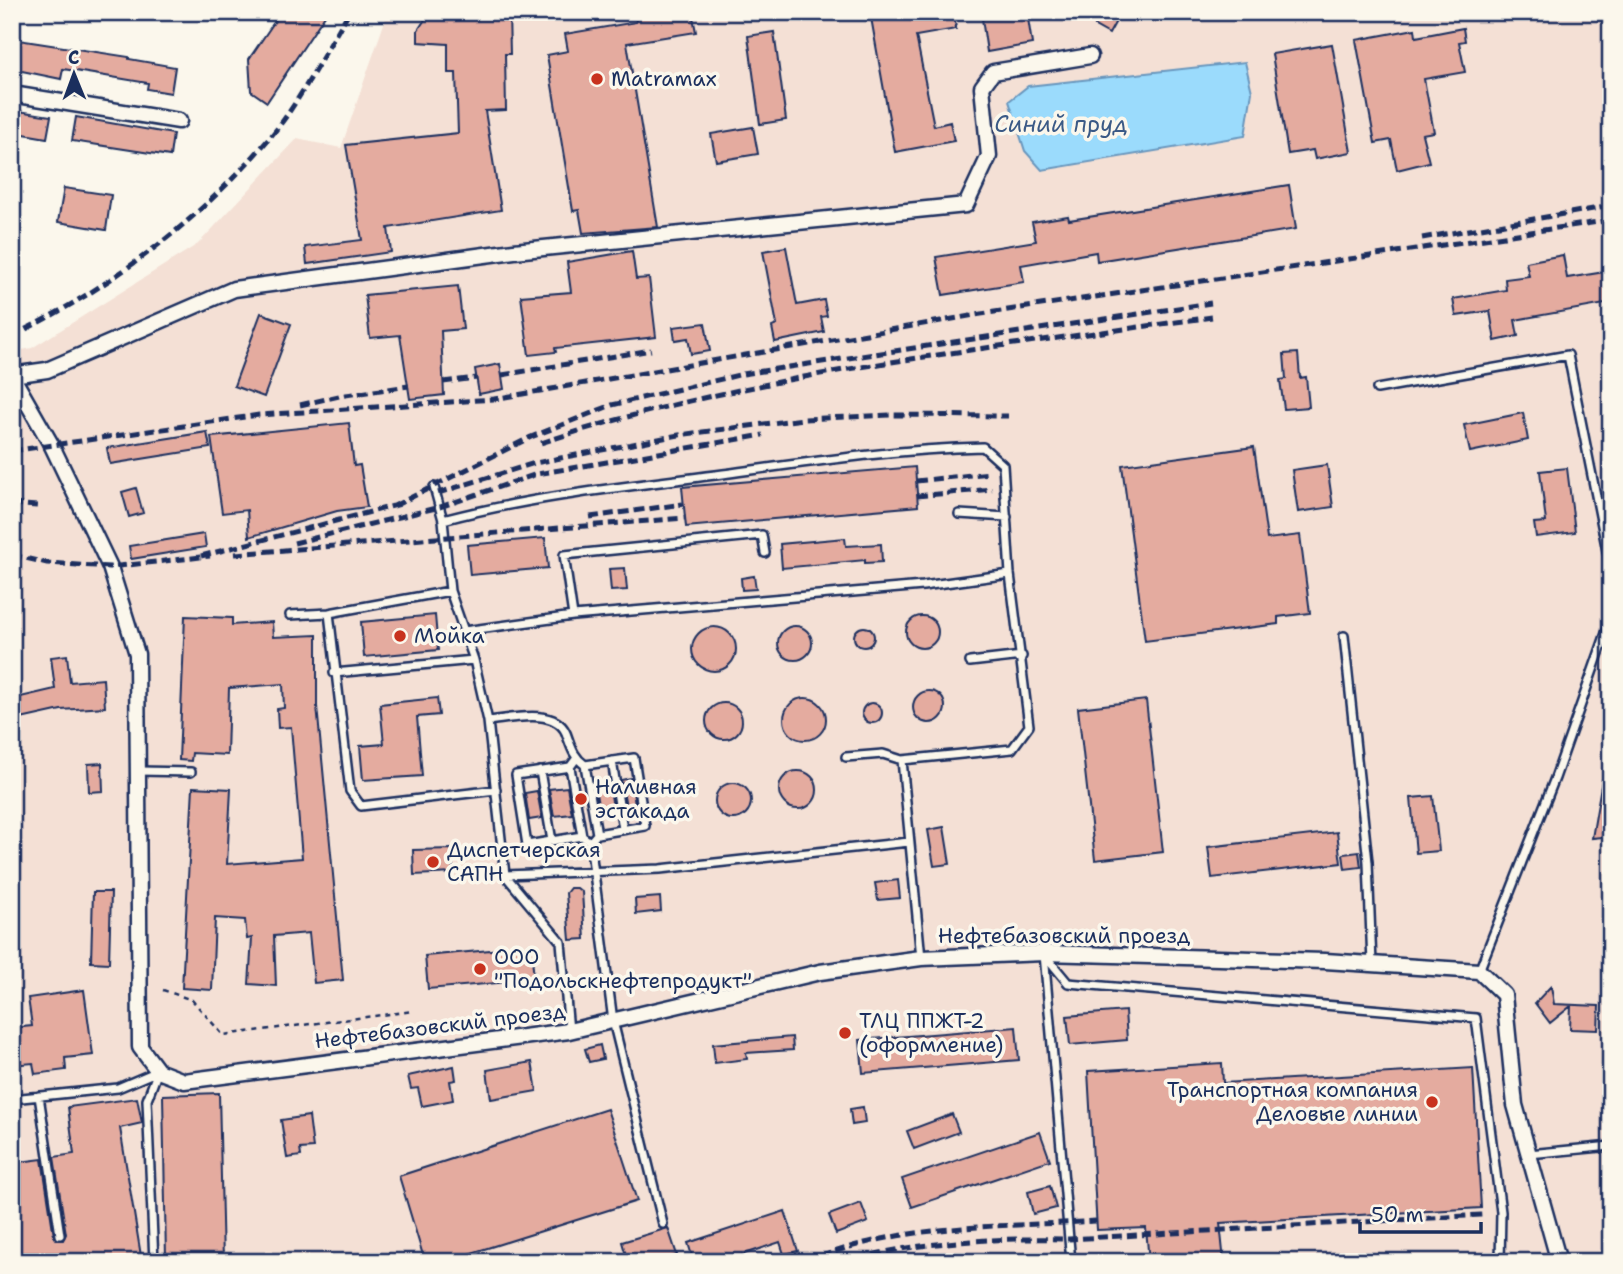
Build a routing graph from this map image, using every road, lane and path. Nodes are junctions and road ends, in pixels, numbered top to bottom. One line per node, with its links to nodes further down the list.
1 (1090, 57): 4 (street)
2 (12, 94): 3 (street)
3 (179, 121)
4 (12, 376): 31 (street)
5 (1377, 389): 11 (lane)
6 (434, 487): 9 (lane)
7 (959, 513): 8 (lane)
8 (1007, 517): 9 (lane); 12 (lane)
9 (443, 520): 13 (lane)
10 (765, 553): 16 (lane)
11 (1611, 570)
12 (1010, 574): 16 (lane); 20 (lane)
13 (450, 591): 14 (lane); 18 (lane)
14 (329, 613): 15 (lane); 23 (lane)
15 (290, 615)
16 (573, 616): 18 (lane)
17 (1611, 619): 46 (lane)
18 (464, 631): 21 (lane)
19 (1344, 636): 45 (lane)
20 (1023, 656): 22 (lane); 27 (lane)
21 (474, 660): 23 (lane); 24 (lane)
22 (970, 662)
23 (334, 673): 34 (lane)
24 (488, 721): 26 (lane); 34 (lane)
25 (846, 757): 27 (lane)
26 (576, 759): 29 (lane); 30 (lane)
27 (902, 760): 40 (lane)
28 (612, 761): 29 (lane); 35 (lane); 35 (lane)
29 (585, 765): 36 (lane)
30 (570, 767): 32 (lane); 37 (lane)
31 (140, 771): 33 (lane); 51 (street)
32 (540, 771): 38 (lane); 38 (lane)
33 (191, 772)
34 (496, 790): 42 (lane)
35 (623, 830): 36 (lane)
36 (597, 834): 39 (lane)
37 (582, 836): 38 (lane); 39 (lane)
38 (552, 841)
39 (590, 842): 41 (lane)
40 (909, 842): 41 (lane); 44 (lane)
41 (594, 870): 42 (lane); 49 (lane)
42 (505, 875): 50 (lane)
43 (1044, 953): 44 (street, Нефтебазовский проезд); 45 (street, Нефтебазовский проезд); 59 (lane); 60 (lane)
44 (921, 958): 49 (street, Нефтебазовский проезд)
45 (1372, 964): 46 (street, Нефтебазовский проезд)
46 (1479, 971): 55 (street)
47 (163, 990): 48 (path)
48 (414, 1011)
49 (613, 1021): 50 (street, Нефтебазовский проезд); 56 (lane)
50 (569, 1031): 51 (street, Нефтебазовский проезд)
51 (158, 1071): 52 (lane); 58 (lane)
52 (39, 1096): 53 (lane); 57 (lane)
53 (12, 1099)
54 (1611, 1146): 55 (lane)
55 (1529, 1154): 61 (street)
56 (663, 1224)
57 (60, 1235)
58 (153, 1262)
59 (1068, 1262)
60 (1500, 1262)
61 (1559, 1262)

